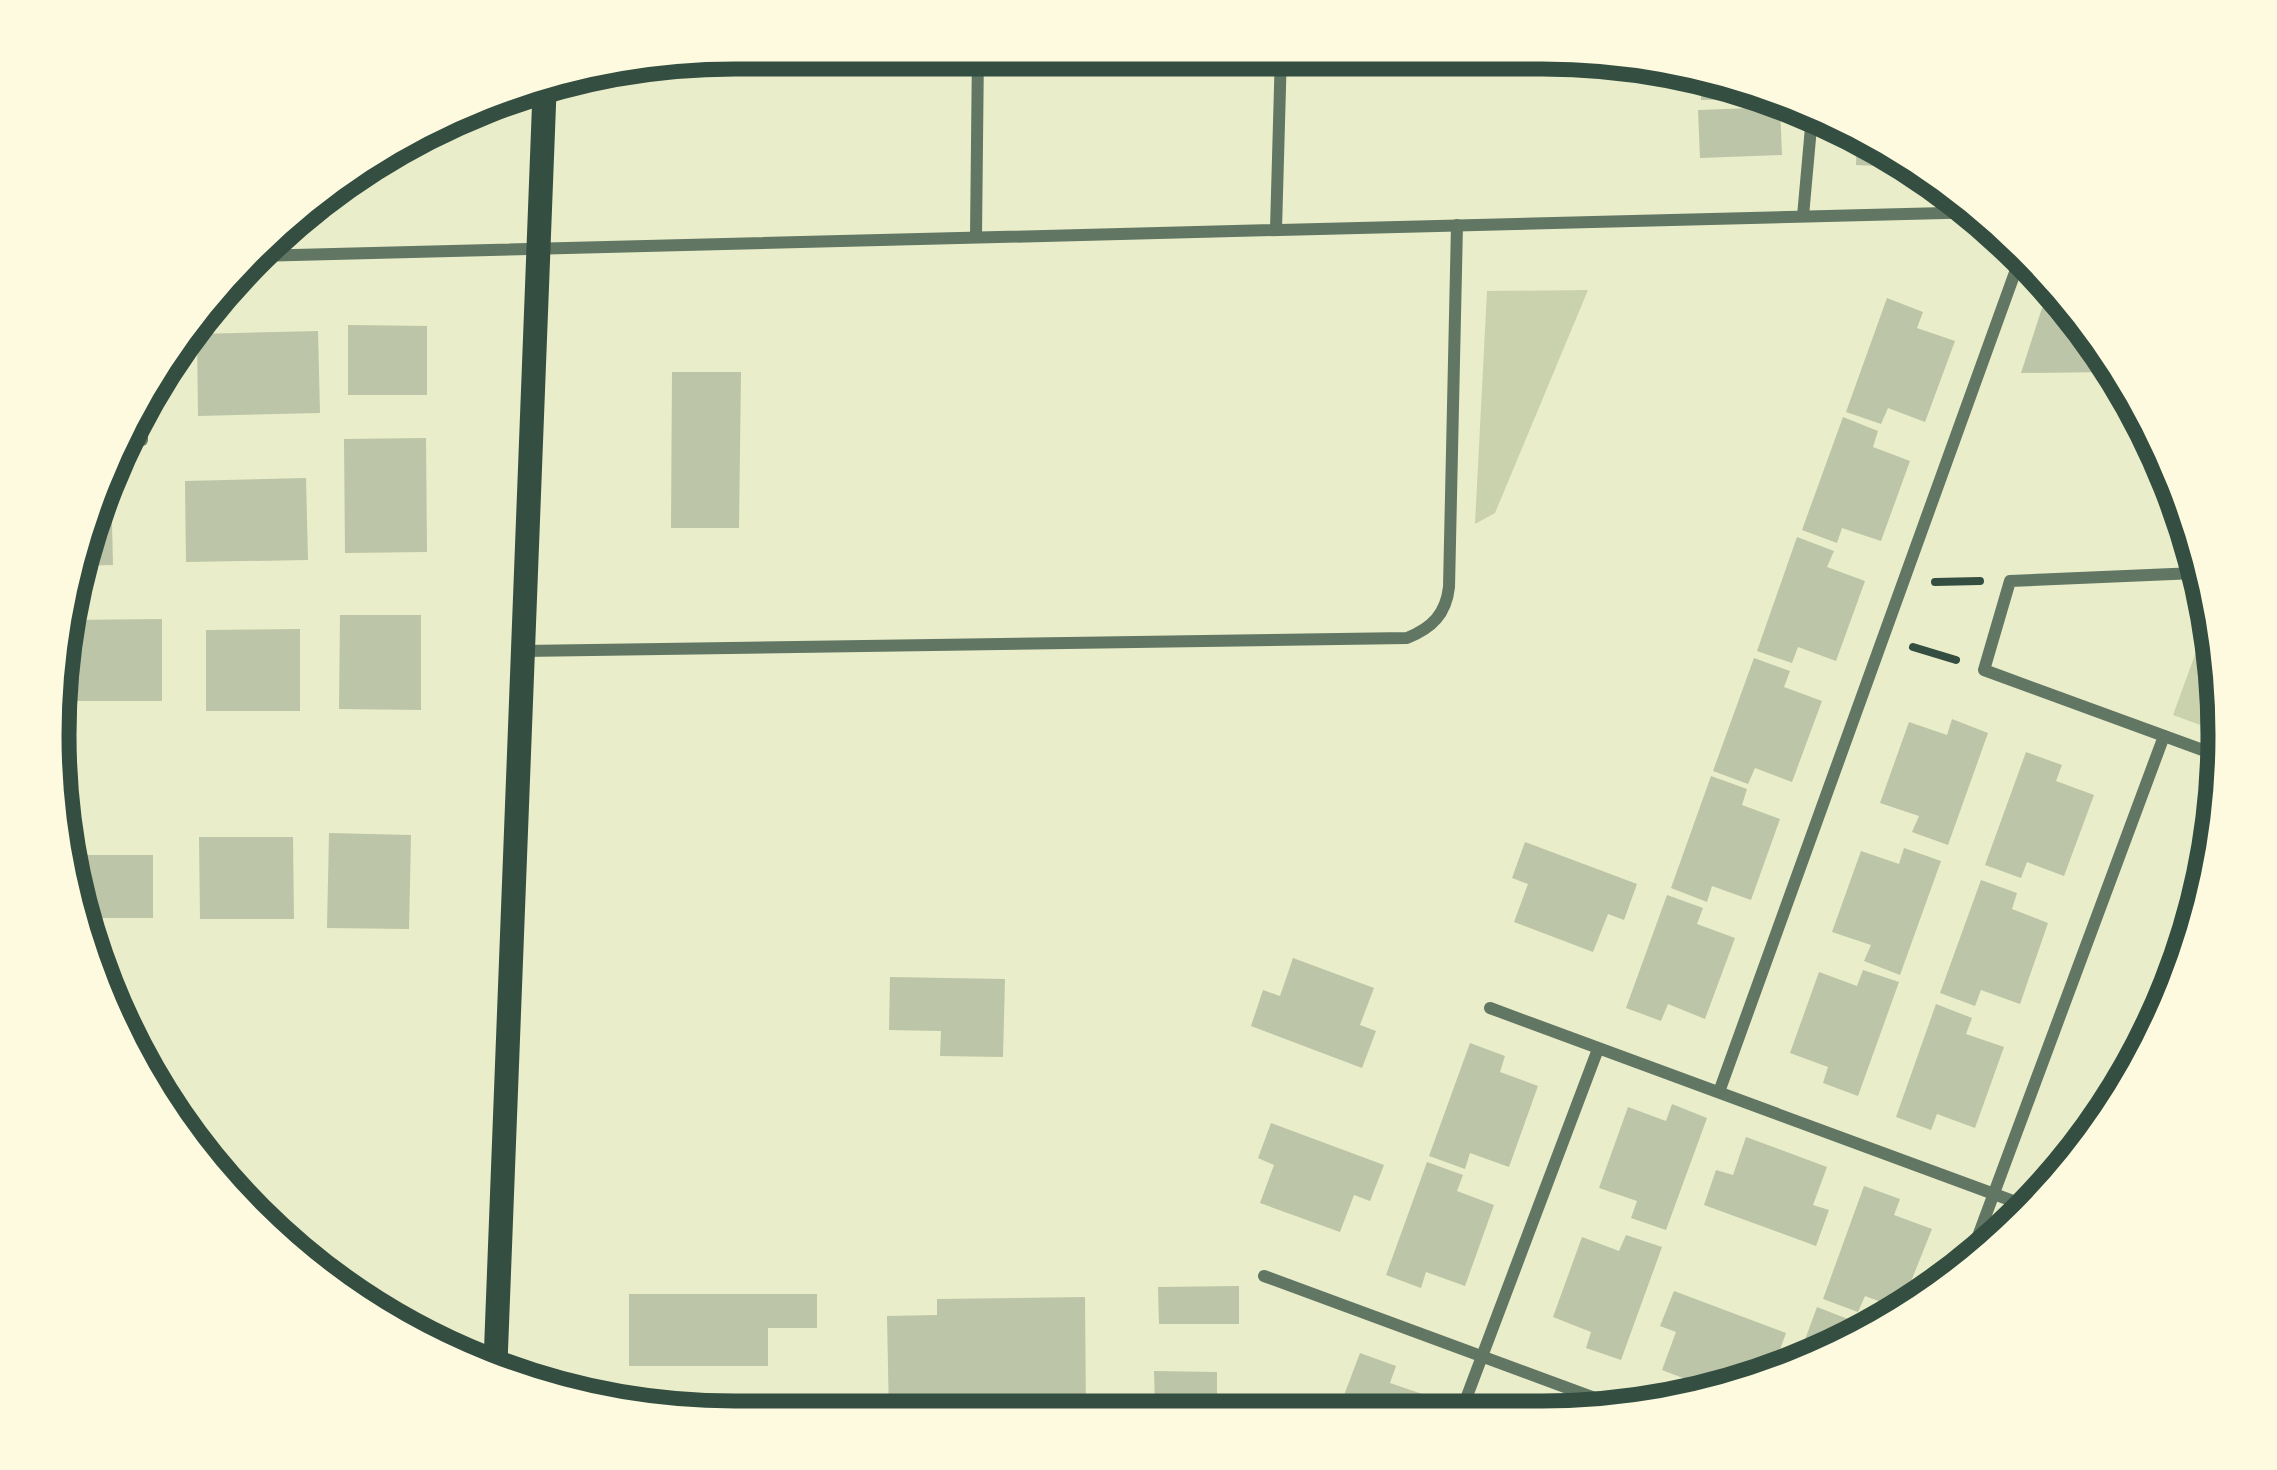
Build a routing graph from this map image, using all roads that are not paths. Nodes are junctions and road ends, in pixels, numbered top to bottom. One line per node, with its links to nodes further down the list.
1 (978, 69): 9 (street)
2 (1281, 69): 8 (street)
3 (543, 98): 10 (main road)
4 (1811, 126): 6 (street)
5 (1954, 213): 6 (street)
6 (1803, 216): 7 (street)
7 (1457, 225): 8 (street); 16 (street)
8 (1276, 229): 9 (street)
9 (976, 236): 10 (street)
10 (538, 247): 11 (street); 16 (main road)
11 (273, 255)
12 (2017, 268): 21 (street)
13 (142, 432): 14 (street)
14 (142, 440)
15 (2187, 573): 17 (street)
16 (523, 651): 26 (main road)
17 (2164, 736): 18 (street); 22 (street)
18 (2208, 752)
19 (1490, 1009): 20 (street)
20 (1598, 1048): 21 (street); 27 (street)
21 (1718, 1092): 22 (street)
22 (1994, 1194): 23 (street); 24 (street)
23 (2016, 1202)
24 (1978, 1238)
25 (1264, 1276): 27 (street)
26 (496, 1356)
27 (1482, 1356): 28 (street); 29 (street)
28 (1597, 1399)
29 (1465, 1401)

